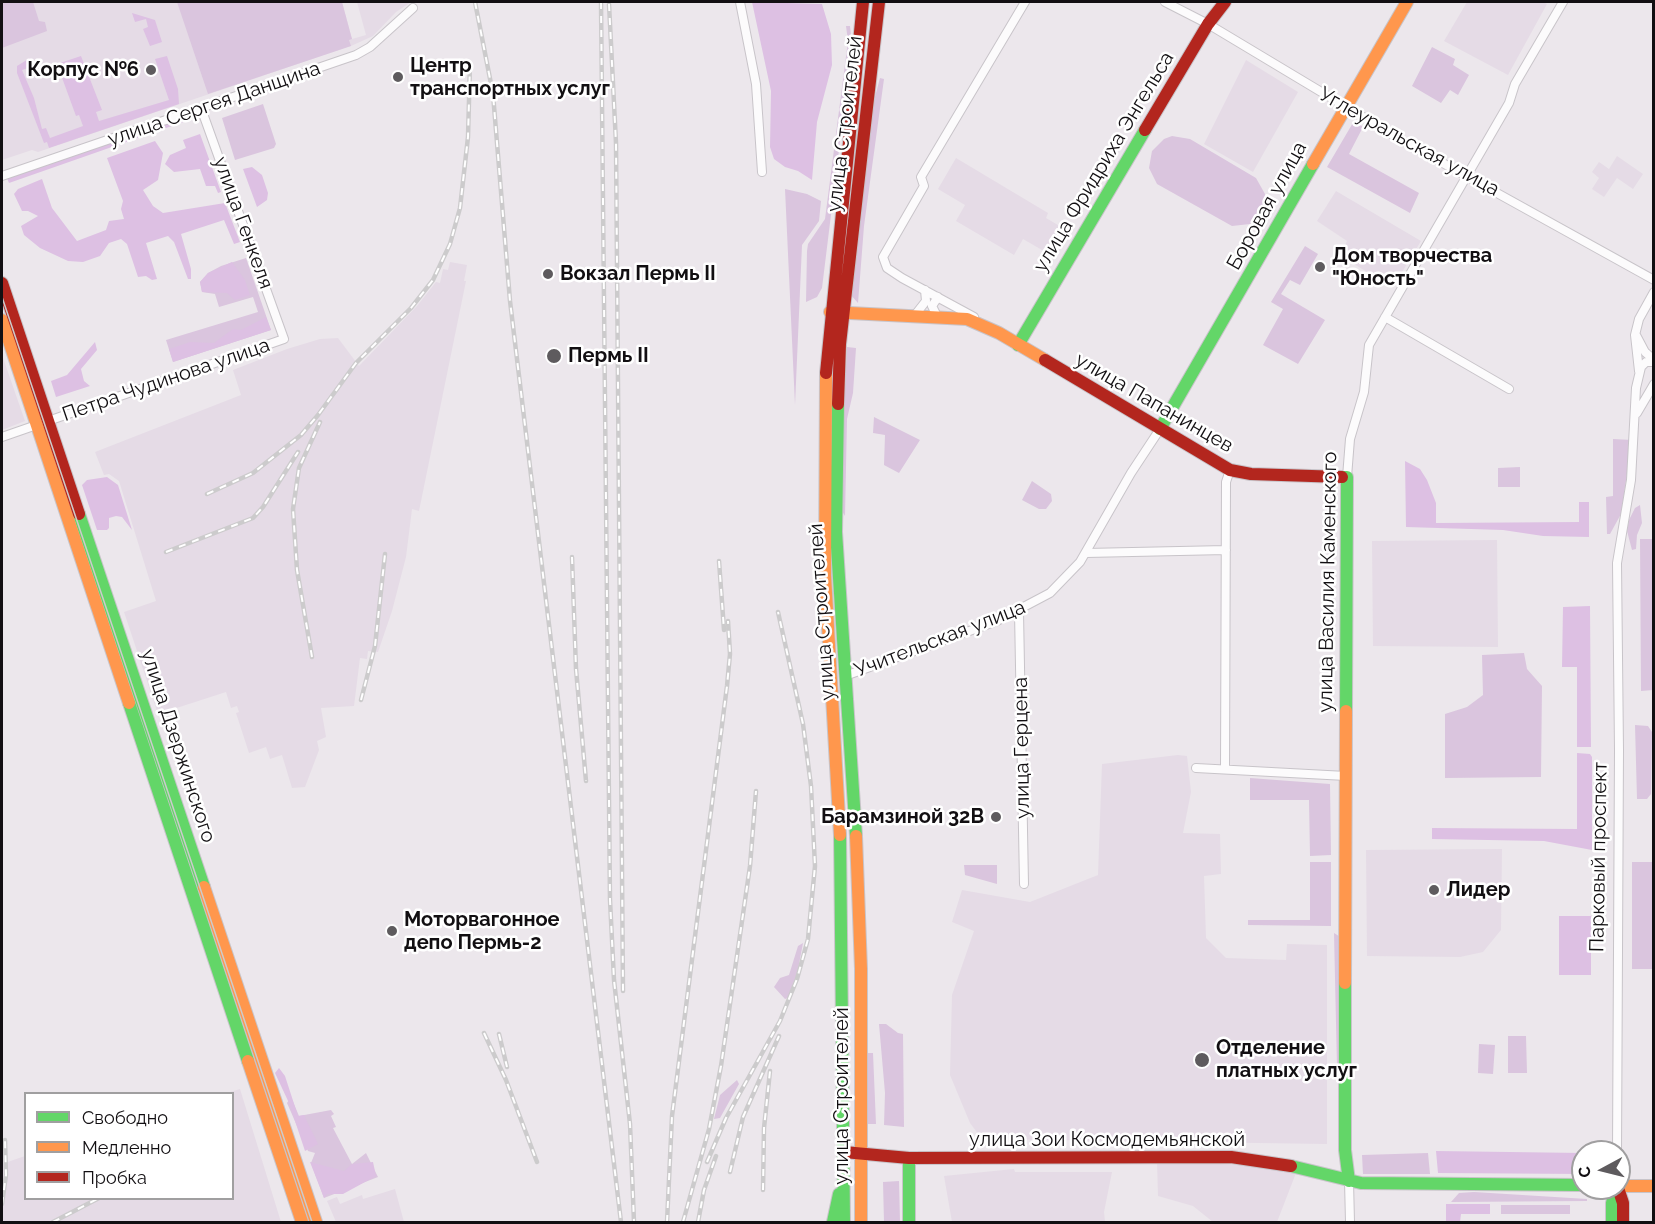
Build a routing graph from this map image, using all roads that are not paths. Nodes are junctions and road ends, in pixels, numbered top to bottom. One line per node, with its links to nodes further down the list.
1 (740, 2): 13 (street)
2 (863, 2): 22 (main road, улица Строителей)
3 (879, 2): 21 (main road, улица Строителей)
4 (1024, 2): 18 (street, улица Папанинцев)
5 (1165, 2): 10 (street, Углеуральская улица)
6 (1224, 2): 10 (main road, улица Фридриха Энгельса)
7 (1407, 2): 11 (main road, Боровая улица)
8 (1563, 2): 14 (street, улица Василия Каменского)
9 (414, 8): 12 (street, улица Сергея Данщина)
10 (1208, 24): 11 (street, Углеуральская улица); 30 (main road, улица Фридриха Энгельса)
11 (1346, 107): 14 (street, Углеуральская улица); 37 (main road, Боровая улица)
12 (201, 108): 15 (street, улица Сергея Данщина); 29 (street, улица Генкеля)
13 (762, 171)
14 (1466, 176): 16 (street, Углеуральская улица); 25 (street, улица Василия Каменского)
15 (2, 177)
16 (1653, 280)
17 (2, 283): 36 (main road, улица Дзержинского)
18 (925, 290): 20 (street, улица Папанинцев); 23 (street)
19 (1653, 292): 28 (street)
20 (938, 297): 24 (street); 27 (street, улица Папанинцев)
21 (844, 311): 22 (main road, улица Папанинцев); 23 (main road, улица Папанинцев); 44 (main road, улица Строителей)
22 (831, 312): 50 (main road, улица Строителей)
23 (915, 315): 24 (main road, улица Папанинцев)
24 (937, 316): 27 (main road, улица Папанинцев)
25 (1385, 317): 34 (street); 40 (street, улица Василия Каменского)
26 (2, 320): 36 (main road, улица Дзержинского)
27 (989, 328): 30 (main road, улица Папанинцев)
28 (1635, 335): 31 (street); 32 (street, Парковый проспект)
29 (284, 339): 36 (street, Петра Чудинова улица)
30 (1018, 345): 37 (main road, улица Папанинцев)
31 (1653, 361): 32 (street)
32 (1639, 373): 33 (street); 35 (street, Парковый проспект)
33 (1653, 384): 35 (street)
34 (1509, 389)
35 (1636, 416): 49 (street, Парковый проспект)
36 (42, 423): 38 (street, Петра Чудинова улица); 60 (main road, улица Дзержинского); 61 (main road, улица Дзержинского)
37 (1160, 429): 39 (main road, улица Папанинцев); 42 (street, Учительская улица)
38 (2, 436)
39 (1230, 470): 40 (main road, улица Папанинцев); 41 (street)
40 (1347, 477): 47 (main road, улица Василия Каменского)
41 (1226, 550): 42 (street); 46 (street)
42 (1086, 553): 43 (street, Учительская улица)
43 (1019, 612): 44 (street, Учительская улица); 48 (street, улица Герцена)
44 (846, 676): 51 (main road, улица Строителей)
45 (1196, 768): 46 (street)
46 (1225, 769): 47 (street)
47 (1346, 776): 53 (main road, улица Василия Каменского)
48 (1024, 884)
49 (1617, 1140)
50 (844, 1152): 51 (main road, улица Зои Космодемьянской); 54 (main road, улица Строителей)
51 (862, 1155): 52 (main road, улица Зои Космодемьянской); 64 (main road, улица Строителей)
52 (909, 1158): 53 (main road, улица Зои Космодемьянской); 65 (main road)
53 (1349, 1181): 55 (main road, улица Зои Космодемьянской); 66 (street)
54 (843, 1182): 62 (main road); 63 (main road, улица Строителей)
55 (1571, 1185)
56 (1653, 1185): 57 (main road)
57 (1631, 1186)
58 (1613, 1200): 67 (main road)
59 (1622, 1200): 68 (main road)
60 (302, 1222)
61 (316, 1222)
62 (833, 1222)
63 (844, 1222)
64 (861, 1222)
65 (909, 1222)
66 (1350, 1222)
67 (1612, 1222)
68 (1623, 1222)

